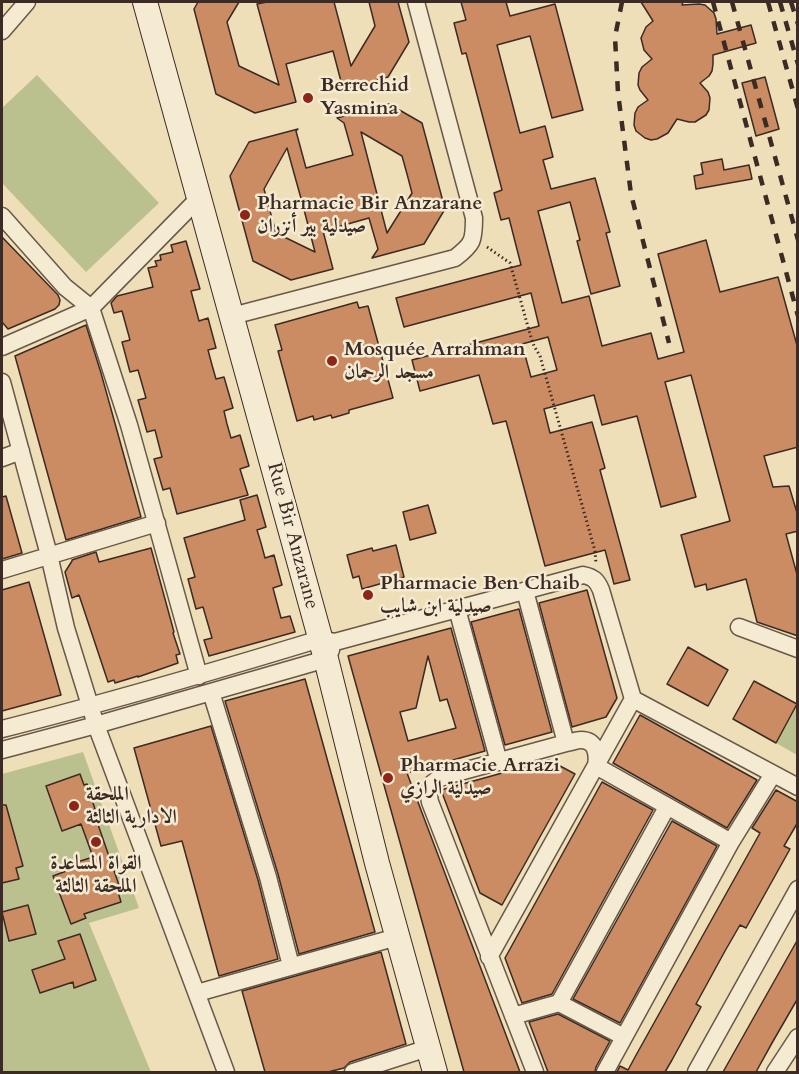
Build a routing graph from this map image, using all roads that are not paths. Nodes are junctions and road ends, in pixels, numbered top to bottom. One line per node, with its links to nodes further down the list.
1 (27, 2): 4 (street)
2 (145, 2): 5 (street, Rue Bir Anzarane)
3 (416, 2): 8 (street)
4 (2, 32)
5 (199, 198): 7 (street); 8 (street, Rue Bir Anzarane)
6 (2, 216): 7 (street)
7 (91, 308): 9 (street); 13 (street)
8 (232, 316): 19 (street, Rue Bir Anzarane)
9 (2, 347)
10 (2, 382): 11 (street)
11 (21, 452): 12 (street); 14 (street)
12 (2, 458)
13 (157, 523): 14 (street); 21 (street)
14 (49, 555): 15 (street); 24 (street)
15 (2, 570)
16 (525, 591): 17 (street); 23 (street); 27 (street)
17 (457, 609): 19 (street); 29 (street)
18 (739, 627): 20 (street)
19 (327, 647): 21 (street); 22 (street); 36 (street, Rue Bir Anzarane)
20 (798, 649)
21 (199, 676): 24 (street)
22 (211, 692): 25 (street); 38 (street)
23 (633, 699): 30 (street); 31 (street)
24 (91, 707): 25 (street); 26 (street)
25 (96, 725): 28 (street); 39 (street)
26 (2, 729)
27 (566, 744): 29 (street); 30 (street)
28 (2, 749)
29 (499, 762): 37 (street)
30 (596, 766): 33 (street); 37 (street)
31 (773, 774): 32 (street); 34 (street)
32 (798, 787)
33 (667, 807): 34 (street); 40 (street)
34 (731, 842): 42 (street)
35 (798, 889): 50 (street)
36 (398, 937): 38 (street); 44 (street, Rue Bir Anzarane)
37 (489, 957): 41 (street)
38 (291, 966): 39 (street)
39 (197, 993): 45 (street)
40 (558, 1003): 41 (street); 42 (street)
41 (513, 1016): 48 (street)
42 (624, 1037): 49 (street)
43 (798, 1038): 51 (street)
44 (428, 1048): 46 (street); 47 (street, Rue Bir Anzarane)
45 (226, 1072)
46 (353, 1072)
47 (435, 1072)
48 (535, 1072)
49 (605, 1072)
50 (696, 1072)
51 (775, 1072)

